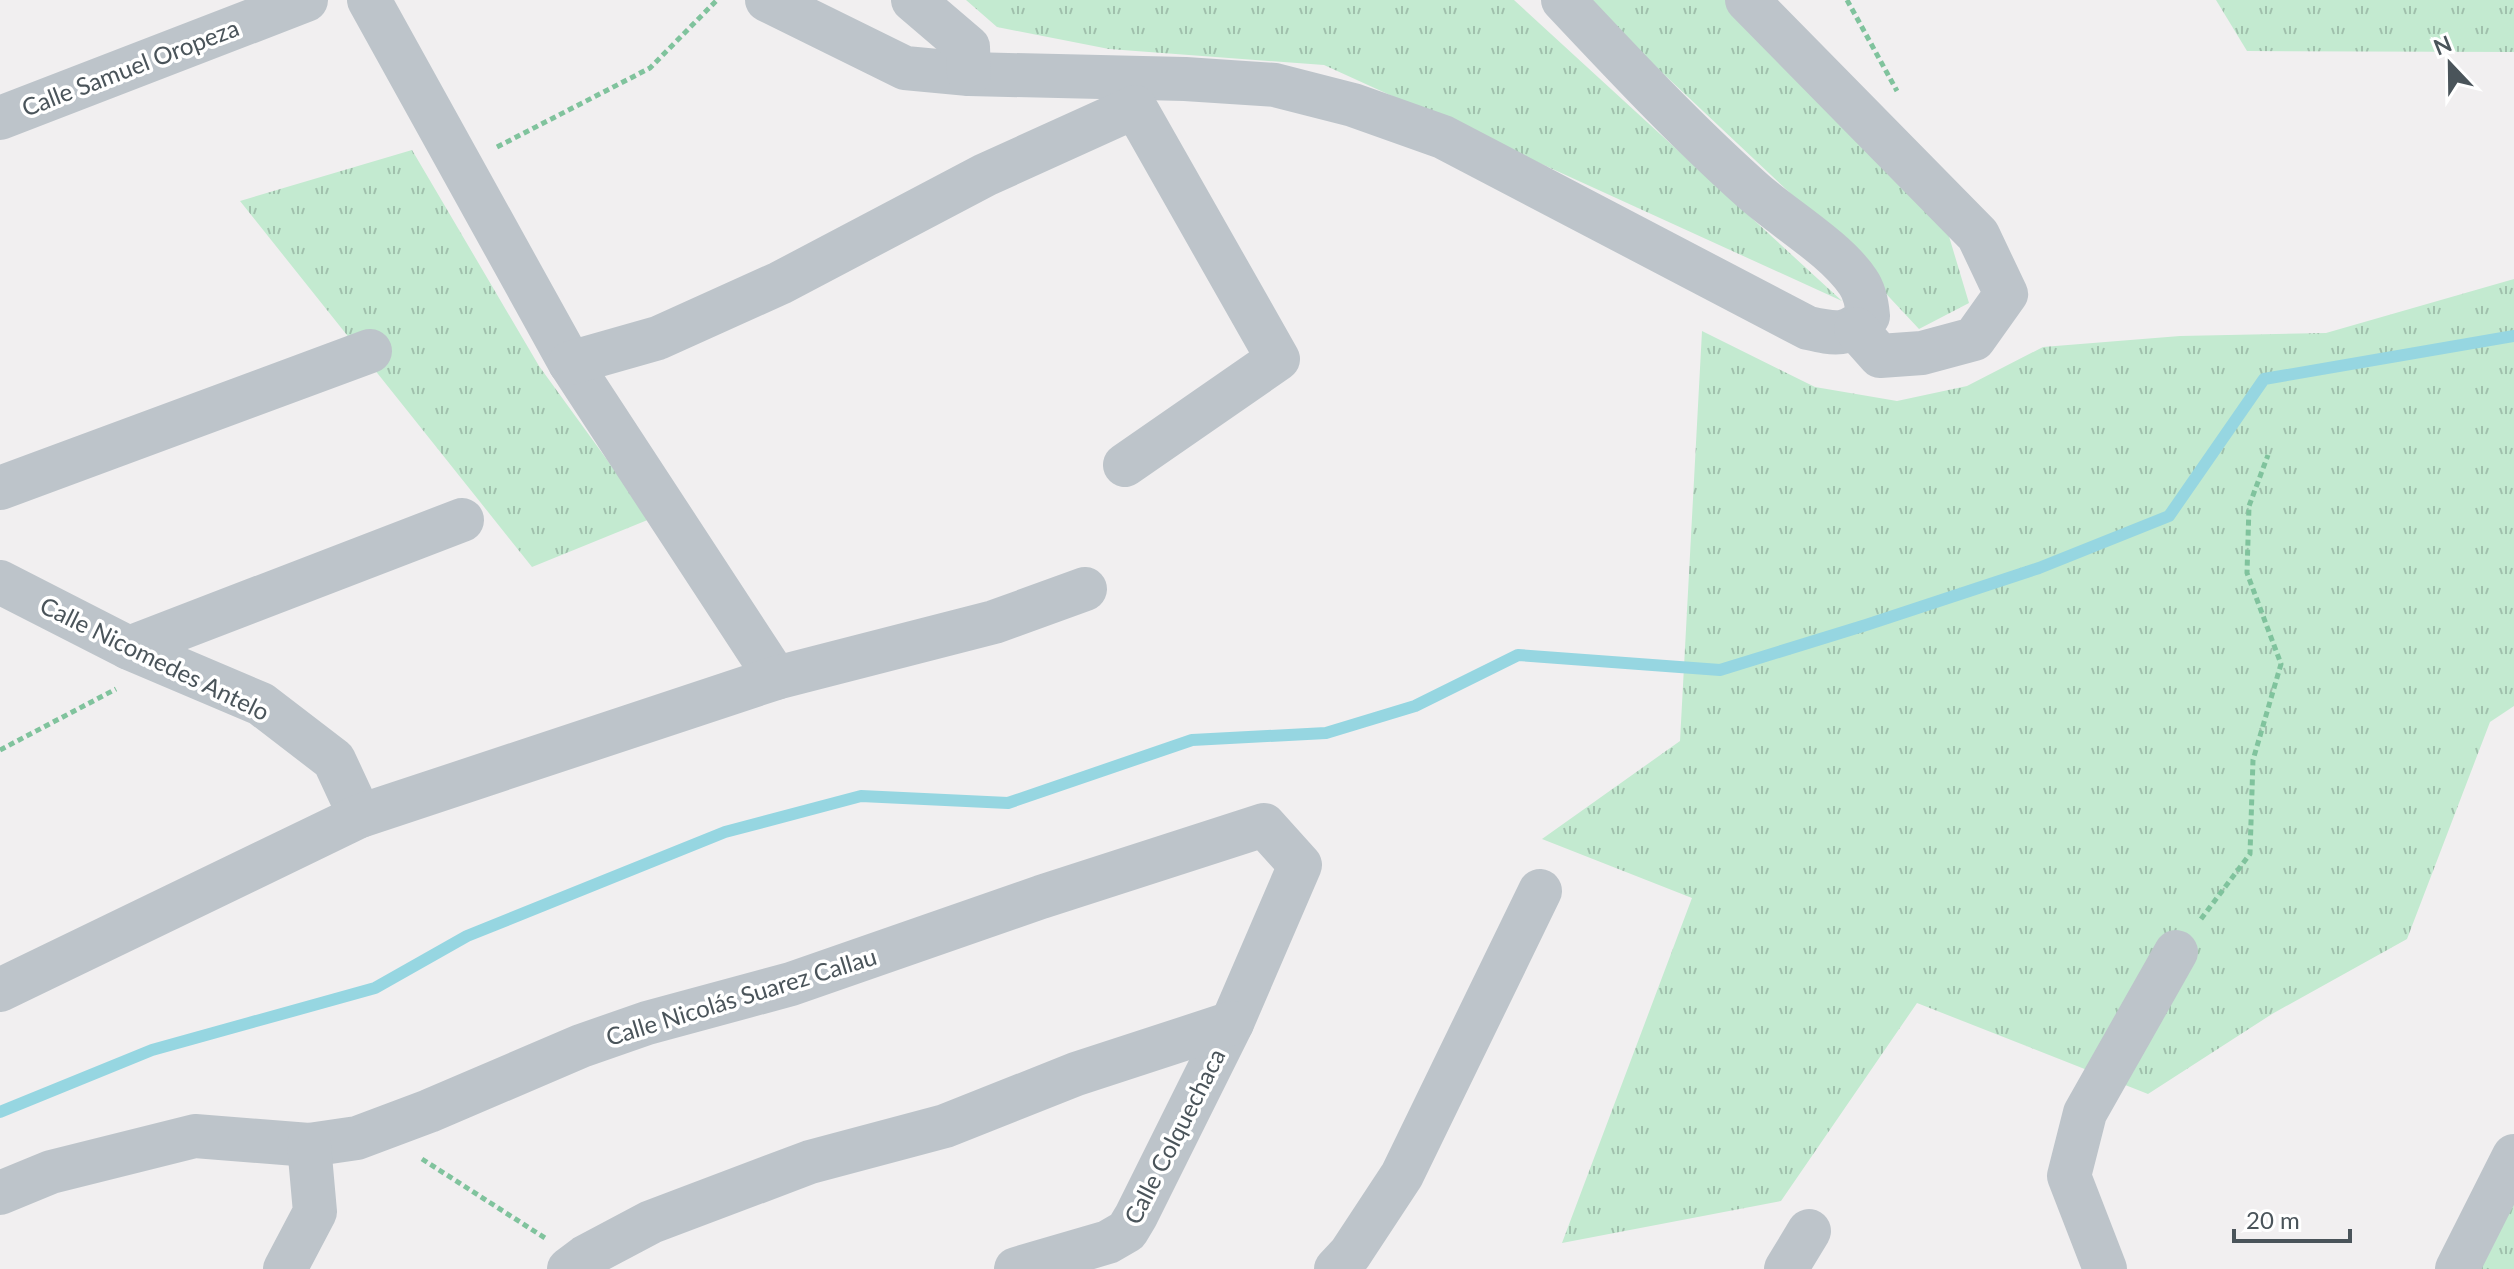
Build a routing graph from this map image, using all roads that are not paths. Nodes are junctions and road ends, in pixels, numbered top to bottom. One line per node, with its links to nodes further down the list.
1 (306, 0): 9 (street, Calle Samuel Oropeza)
2 (369, 0): 13 (street)
3 (767, 0): 7 (street)
4 (913, 0): 7 (street)
5 (1563, 0): 11 (street)
6 (1747, 0): 11 (street)
7 (969, 74): 8 (street)
8 (1037, 74): 10 (street); 11 (street)
9 (0, 118)
10 (1065, 139): 13 (street); 14 (street)
11 (1856, 329)
12 (370, 351): 15 (street)
13 (570, 363): 20 (street)
14 (1125, 465)
15 (0, 488)
16 (462, 520): 19 (street)
17 (0, 582): 19 (street, Calle Nicomedes Antelo)
18 (1085, 589): 20 (street)
19 (147, 655): 21 (street, Calle Nicomedes Antelo)
20 (776, 678): 21 (street)
21 (360, 816): 24 (street)
22 (1540, 891): 33 (street)
23 (2176, 952): 35 (street)
24 (0, 990)
25 (1232, 1023): 26 (street, Calle Nicolás Suarez Callau); 30 (street); 32 (street, Calle Colquechaca)
26 (309, 1145): 28 (street, Calle Nicolás Suarez Callau); 31 (street)
27 (2514, 1156): 36 (street)
28 (0, 1193)
29 (1809, 1231): 34 (street)
30 (577, 1263)
31 (285, 1269)
32 (1016, 1269)
33 (1336, 1269)
34 (1786, 1269)
35 (2105, 1269)
36 (2457, 1269)

